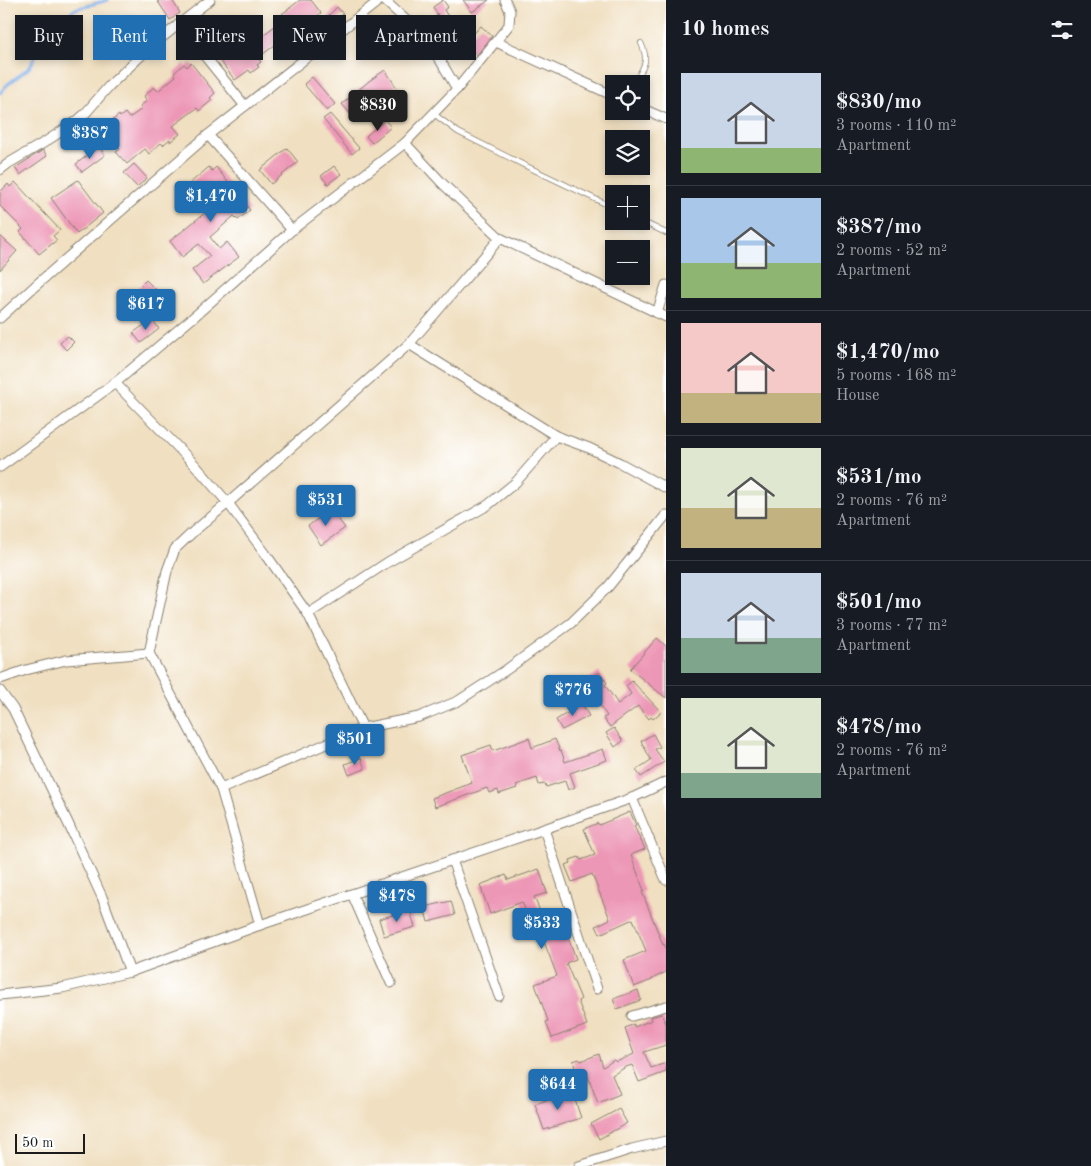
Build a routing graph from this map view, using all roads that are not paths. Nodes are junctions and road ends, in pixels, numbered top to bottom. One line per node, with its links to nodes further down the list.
1 (210, 0): 5 (street)
2 (380, 0): 13 (street)
3 (384, 0): 11 (street)
4 (506, 0): 7 (street)
5 (191, 15)
6 (176, 26): 19 (street)
7 (496, 42): 11 (street); 12 (street)
8 (641, 43): 10 (lane)
9 (208, 60): 13 (street)
10 (639, 75)
11 (456, 89): 15 (street)
12 (605, 92)
13 (245, 106): 17 (street)
14 (650, 112): 16 (street)
15 (434, 113): 18 (street); 20 (lane)
16 (666, 119)
17 (208, 135): 22 (street); 28 (street)
18 (405, 143): 22 (street); 24 (street)
19 (0, 170)
20 (605, 204)
21 (650, 225): 23 (lane)
22 (292, 230): 30 (street)
23 (666, 233)
24 (500, 238): 26 (street); 29 (street)
25 (666, 285): 26 (street)
26 (657, 313): 27 (street)
27 (666, 317)
28 (0, 318)
29 (409, 344): 31 (street); 34 (street)
30 (114, 383): 32 (street); 34 (street)
31 (556, 436): 33 (street); 36 (street)
32 (0, 467)
33 (666, 488)
34 (228, 503): 36 (street); 37 (street)
35 (666, 515): 40 (street)
36 (308, 614): 40 (street)
37 (149, 653): 38 (street); 42 (street)
38 (0, 679)
39 (0, 691): 49 (street)
40 (363, 728): 42 (street)
41 (666, 782): 43 (street)
42 (221, 789): 48 (street)
43 (632, 798): 44 (street); 46 (street)
44 (544, 829): 45 (street); 51 (street)
45 (452, 860): 47 (street); 53 (street)
46 (666, 880)
47 (352, 894): 48 (street); 50 (street)
48 (260, 925): 49 (street)
49 (130, 972): 52 (street)
50 (391, 983)
51 (597, 989)
52 (0, 995)
53 (499, 996)
54 (666, 1006): 55 (street)
55 (632, 1016)
56 (666, 1141): 57 (street)
57 (578, 1166)

